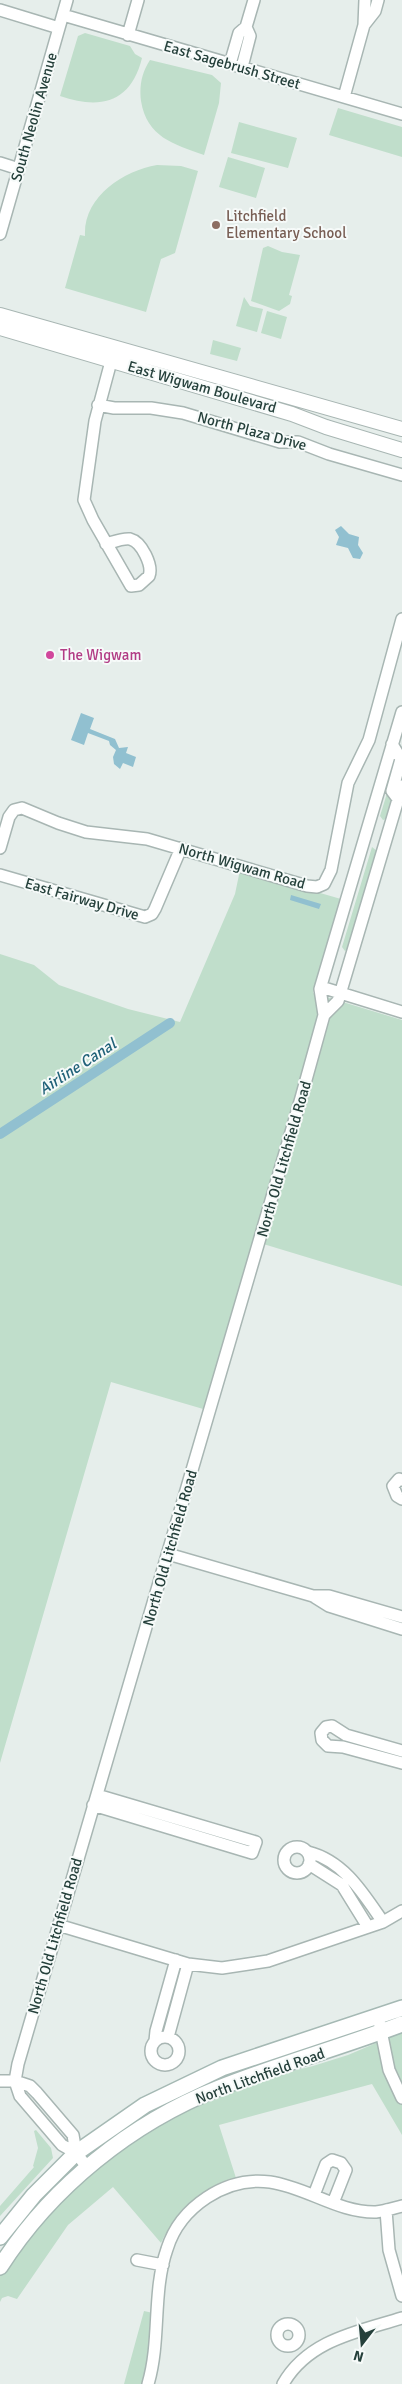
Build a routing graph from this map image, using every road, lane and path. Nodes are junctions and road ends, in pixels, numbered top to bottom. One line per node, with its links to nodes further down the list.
1 (67, 0): 7 (street, South Neolin Avenue)
2 (138, 0): 11 (street)
3 (254, 0): 9 (street)
4 (365, 0): 8 (street)
5 (378, 0): 8 (street)
6 (0, 10): 10 (street)
7 (63, 15): 10 (street, South Neolin Avenue); 11 (street, East Sagebrush Street)
8 (364, 25): 14 (street)
9 (246, 27): 12 (street); 13 (street)
10 (59, 28): 17 (street, South Neolin Avenue)
11 (128, 34): 12 (street, East Sagebrush Street)
12 (230, 64): 13 (street, East Sagebrush Street)
13 (242, 67): 14 (street, East Sagebrush Street)
14 (344, 97): 15 (street, East Sagebrush Street)
15 (402, 114)
16 (0, 164): 17 (street)
17 (19, 169): 18 (street, South Neolin Avenue)
18 (0, 234)
19 (0, 315): 21 (street, East Wigwam Boulevard)
20 (0, 328): 21 (street, East Wigwam Boulevard)
21 (113, 354): 22 (street); 23 (street, East Wigwam Boulevard); 24 (street, East Wigwam Boulevard)
22 (98, 404): 25 (street, North Plaza Drive); 26 (street)
23 (402, 430)
24 (402, 450)
25 (402, 475)
26 (106, 544)
27 (402, 619): 33 (street, North Wigwam Road)
28 (402, 712): 29 (street, North Old Litchfield Road)
29 (392, 744): 31 (street); 35 (street, North Old Litchfield Road)
30 (402, 786): 31 (street, North Old Litchfield Road)
31 (400, 800): 36 (street, North Old Litchfield Road)
32 (0, 848): 33 (street, North Wigwam Road)
33 (181, 848): 34 (street, East Fairway Drive)
34 (0, 875)
35 (321, 987): 36 (street); 38 (street, North Old Litchfield Road)
36 (340, 995): 37 (street); 38 (street, North Old Litchfield Road)
37 (402, 1012)
38 (324, 1015): 41 (street, North Old Litchfield Road)
39 (402, 1480): 40 (street)
40 (402, 1499)
41 (168, 1554): 42 (street); 47 (street, North Old Litchfield Road)
42 (313, 1596): 43 (street); 44 (street)
43 (402, 1616)
44 (402, 1629)
45 (399, 1750): 46 (street); 46 (street)
46 (397, 1762)
47 (95, 1800): 48 (street); 53 (street, North Old Litchfield Road)
48 (208, 1834)
49 (350, 1876): 50 (street); 50 (street); 52 (street)
50 (342, 1885): 54 (street)
51 (402, 1910): 52 (street)
52 (383, 1922): 54 (street)
53 (58, 1925): 55 (street); 62 (street, North Old Litchfield Road)
54 (368, 1927): 56 (street)
55 (176, 1960): 56 (street); 61 (street)
56 (188, 1964): 60 (street)
57 (391, 2012): 58 (street); 59 (street); 65 (main road, North Litchfield Road)
58 (401, 2029): 59 (main road, North Litchfield Road)
59 (380, 2033): 64 (street); 66 (main road, North Litchfield Road)
60 (168, 2037): 61 (street); 61 (street)
61 (156, 2040)
62 (15, 2080): 63 (street); 65 (street)
63 (0, 2081)
64 (402, 2098)
65 (76, 2153): 66 (street); 71 (main road, North Litchfield Road)
66 (87, 2167): 74 (main road, North Litchfield Road)
67 (314, 2195): 68 (street); 68 (street); 73 (street)
68 (333, 2203): 70 (street)
69 (402, 2206): 70 (street)
70 (386, 2210): 75 (street)
71 (0, 2237)
72 (137, 2260): 73 (street)
73 (163, 2265): 79 (street)
74 (0, 2267)
75 (402, 2296)
76 (402, 2318): 78 (street)
77 (294, 2345): 78 (street)
78 (303, 2357): 80 (street)
79 (148, 2384)
80 (283, 2384)

